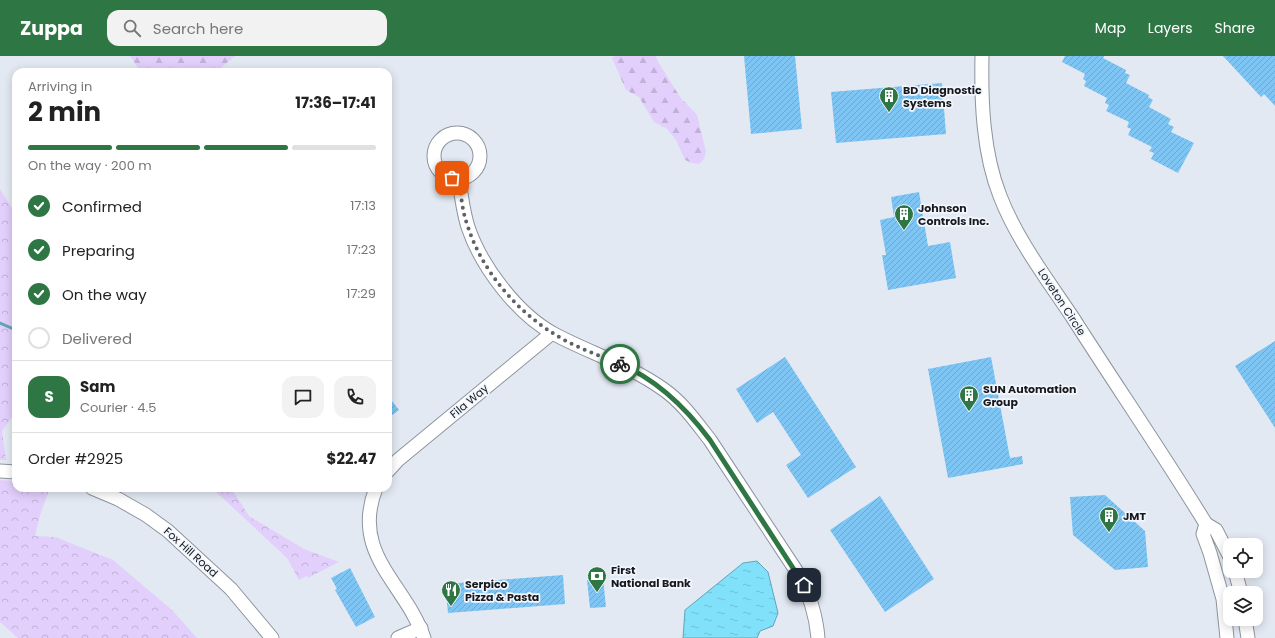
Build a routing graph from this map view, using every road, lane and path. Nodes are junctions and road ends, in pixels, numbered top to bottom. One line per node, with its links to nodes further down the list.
1 (982, 56): 9 (street, Loveton Circle)
2 (459, 179): 3 (street)
3 (552, 333): 4 (street, Fila Way); 15 (street)
4 (392, 467)
5 (0, 471): 6 (street)
6 (12, 472)
7 (101, 492): 13 (street, Fox Hill Road)
8 (375, 492): 12 (street)
9 (1206, 524): 10 (street, Loveton Circle); 16 (street)
10 (1223, 544)
11 (1246, 626): 17 (street)
12 (422, 633): 14 (street)
13 (272, 638)
14 (398, 638)
15 (818, 638)
16 (1227, 638)
17 (1248, 638)

